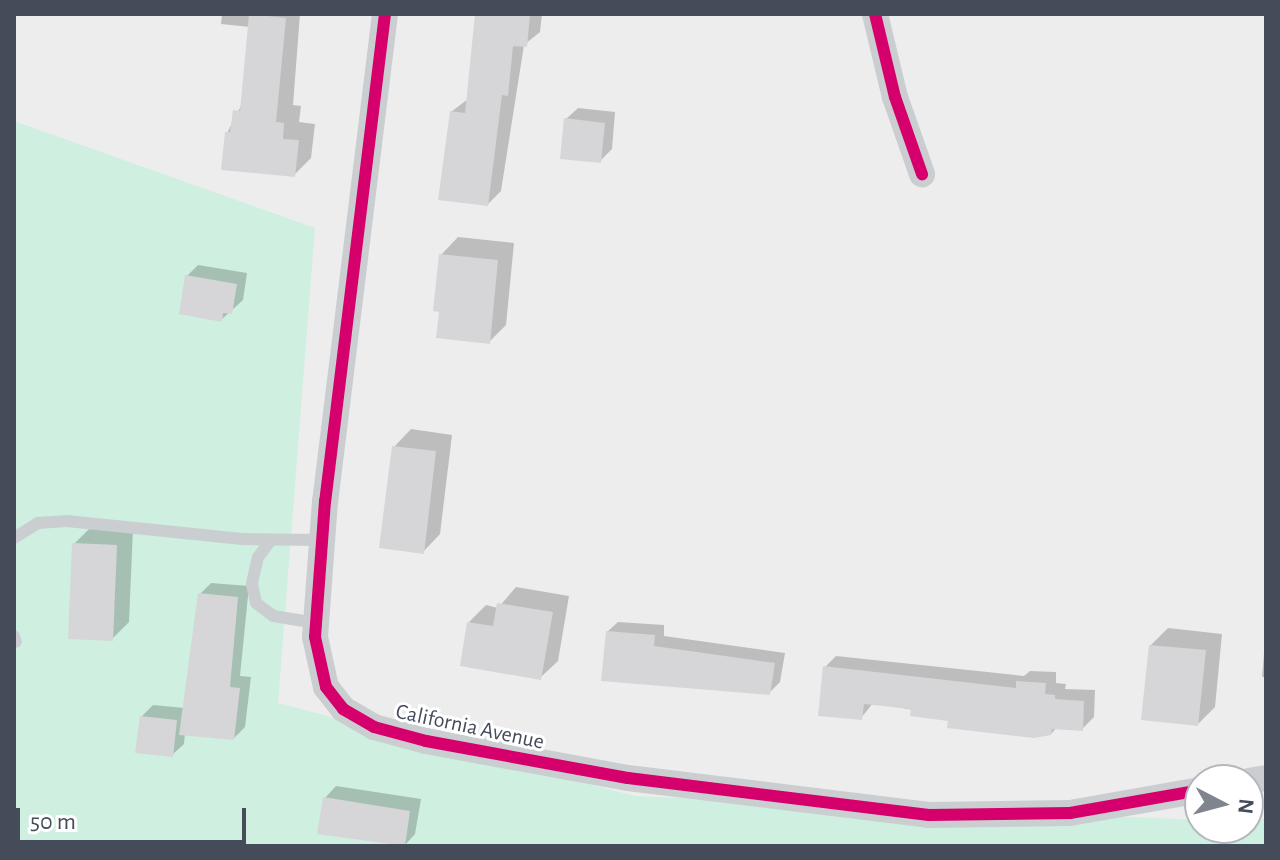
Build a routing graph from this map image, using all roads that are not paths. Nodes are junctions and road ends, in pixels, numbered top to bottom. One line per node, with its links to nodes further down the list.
1 (385, 14): 8 (street, California Avenue)
2 (875, 14): 3 (street)
3 (922, 174)
4 (34, 524): 5 (lane); 6 (lane); 7 (lane)
5 (14, 525)
6 (14, 538)
7 (271, 540): 8 (lane); 9 (lane)
8 (323, 540): 9 (street, California Avenue)
9 (316, 623): 10 (street, California Avenue)
10 (1184, 793)

